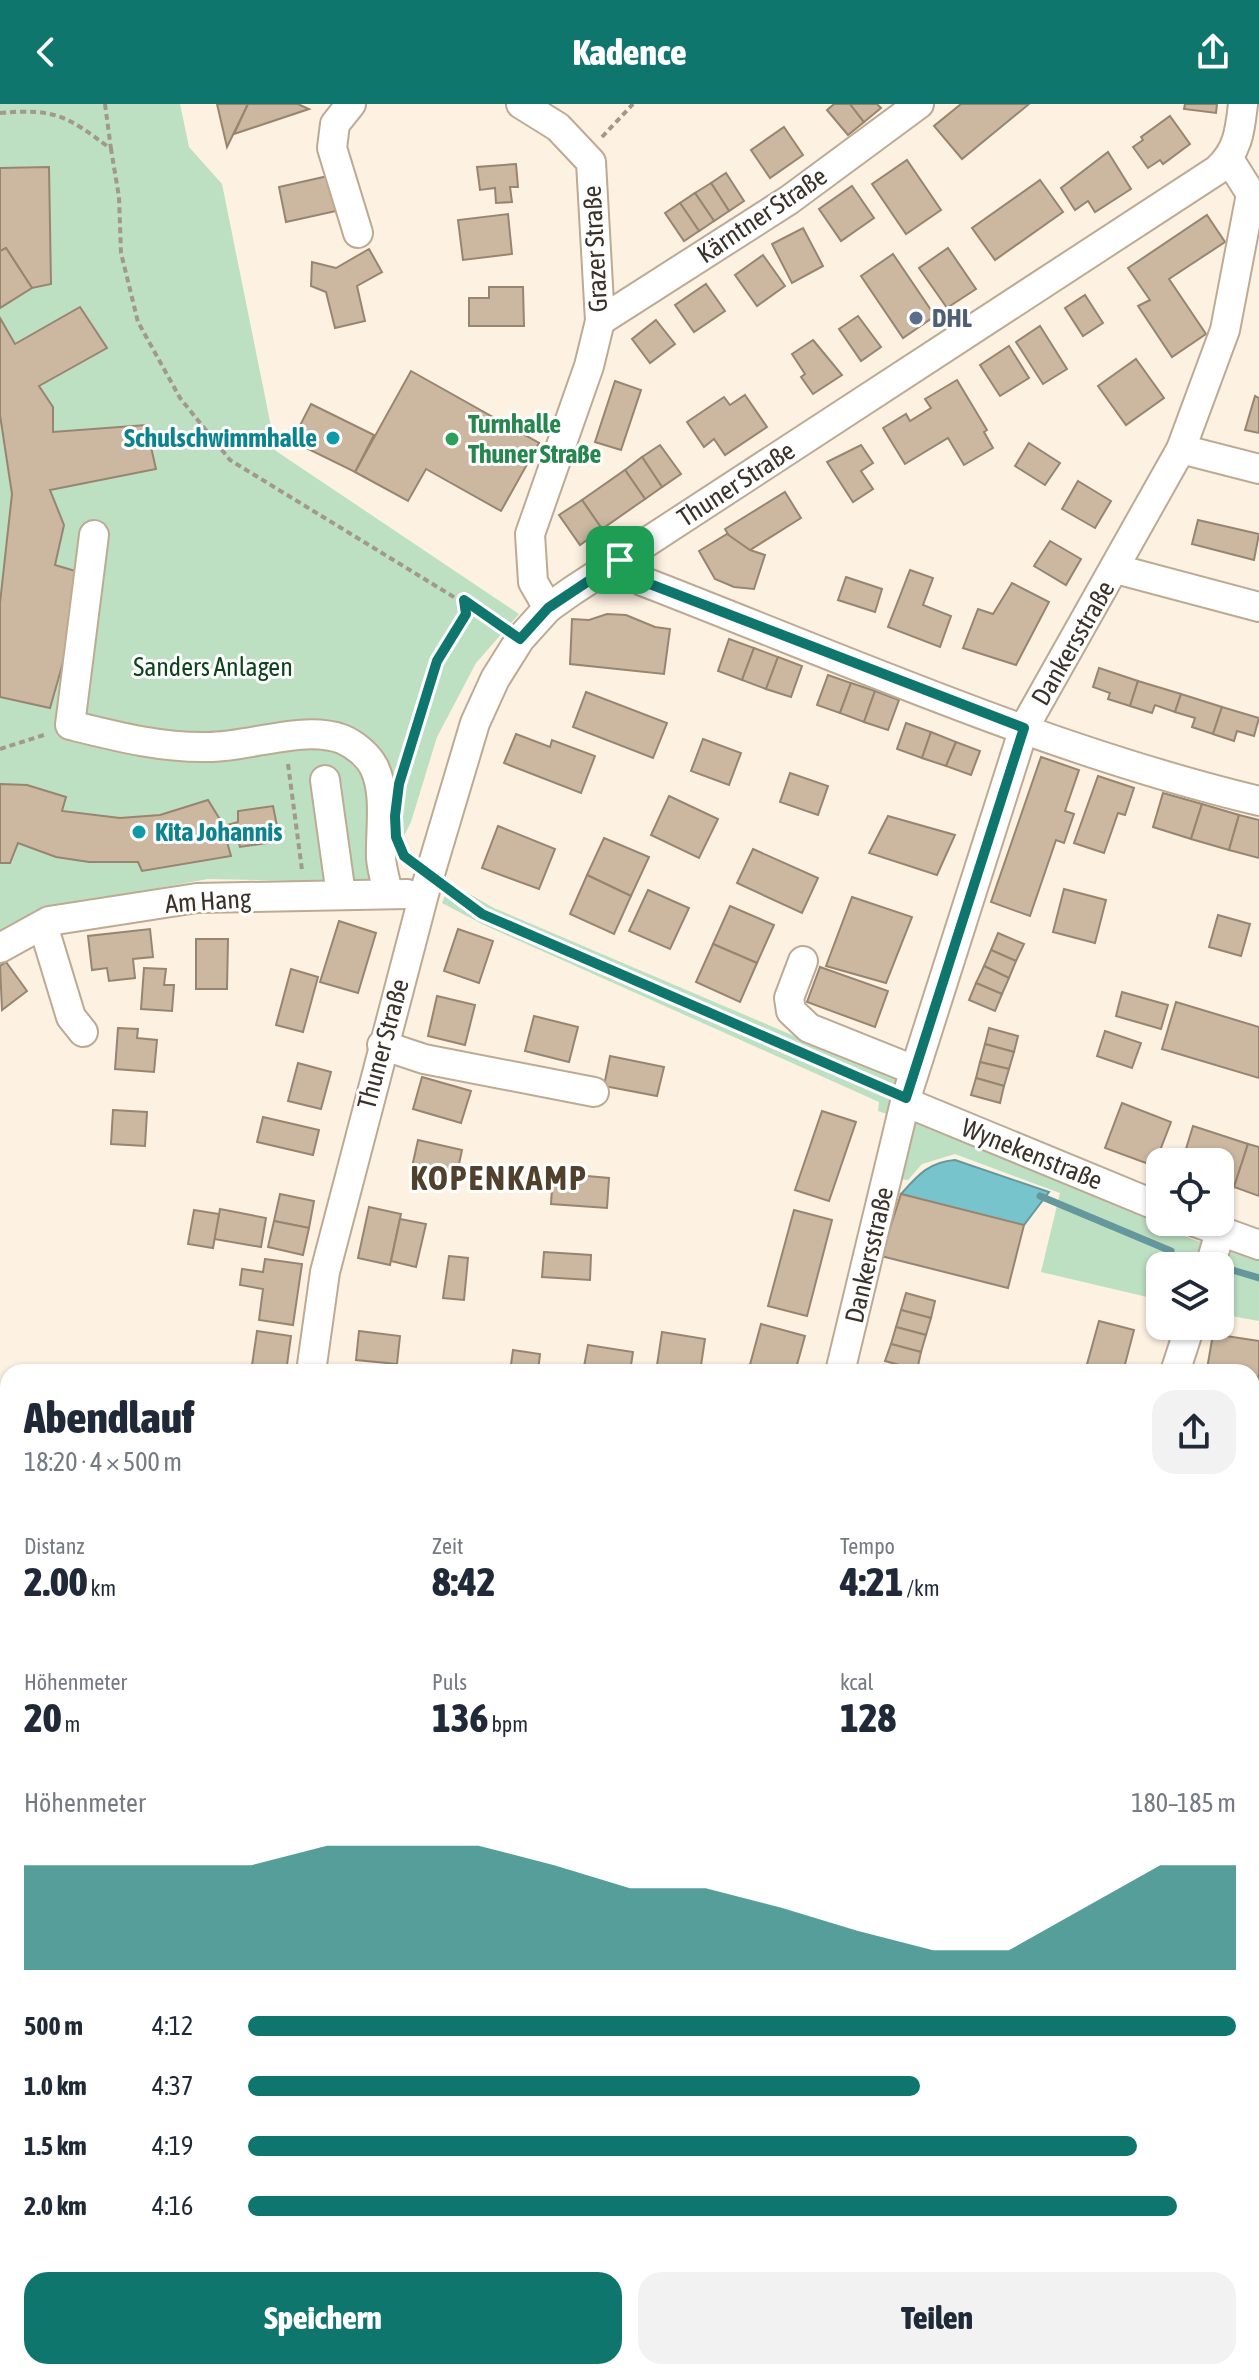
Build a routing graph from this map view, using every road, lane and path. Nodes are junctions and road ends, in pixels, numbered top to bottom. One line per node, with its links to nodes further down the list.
1 (105, 104): 9 (path)
2 (351, 104): 12 (street)
3 (521, 104): 13 (street, Grazer Straße)
4 (633, 104): 8 (path)
5 (919, 104): 13 (street, Kärntner Straße)
6 (1243, 104): 10 (street)
7 (0, 113): 9 (path)
8 (605, 131)
9 (111, 149): 19 (path)
10 (1229, 159): 11 (street); 14 (street, Dankersstraße); 17 (street, Thuner Straße)
11 (1259, 161)
12 (358, 233)
13 (600, 321): 21 (street, Grazer Straße)
14 (1181, 449): 15 (street); 18 (street, Dankersstraße)
15 (1259, 469)
16 (94, 535): 30 (street)
17 (620, 560): 21 (street, Thuner Straße); 23 (street)
18 (1116, 569): 20 (street); 23 (street, Dankersstraße)
19 (464, 600): 22 (path); 26 (path)
20 (1259, 607)
21 (548, 608): 22 (street, Thuner Straße)
22 (520, 639): 29 (street, Thuner Straße)
23 (1024, 728): 28 (street); 38 (street, Dankersstraße)
24 (52, 732): 25 (path)
25 (0, 749)
26 (402, 772)
27 (325, 780): 31 (street)
28 (1259, 801)
29 (427, 884): 30 (street, Am Hang); 36 (street, Thuner Straße); 37 (path)
30 (388, 894): 31 (street, Am Hang)
31 (341, 895): 32 (street, Am Hang)
32 (43, 925): 33 (street, Am Hang); 35 (street)
33 (0, 948)
34 (803, 961): 38 (street)
35 (83, 1032)
36 (382, 1045): 39 (street); 45 (street, Thuner Straße)
37 (803, 1053)
38 (914, 1070): 40 (street, Dankersstraße)
39 (594, 1092)
40 (906, 1098): 41 (street, Wynekenstraße); 46 (street, Dankersstraße)
41 (1146, 1201)
42 (1234, 1236): 43 (street)
43 (1259, 1245)
44 (1185, 1340): 47 (street)
45 (312, 1364)
46 (842, 1364)
47 (1178, 1364)

